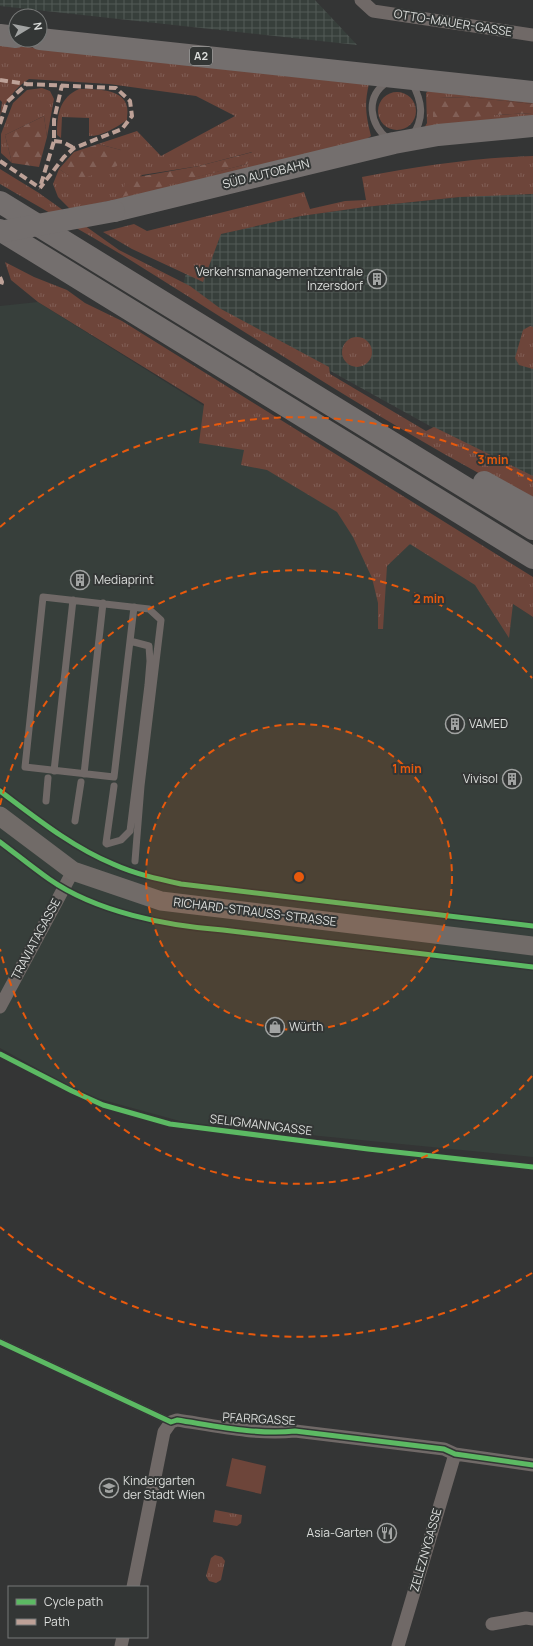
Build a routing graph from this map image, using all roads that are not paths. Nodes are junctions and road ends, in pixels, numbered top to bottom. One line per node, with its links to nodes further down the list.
1 (362, 0): 2 (street, OTTO-MAUER-GASSE)
2 (533, 36)
3 (48, 40): 4 (highway, A2)
4 (402, 78): 5 (highway, A2); 9 (lane); 9 (lane)
5 (533, 92)
6 (533, 126): 7 (highway, SÜD AUTOBAHN)
7 (488, 129): 8 (highway); 9 (highway, SÜD AUTOBAHN)
8 (533, 139)
9 (401, 142): 11 (highway, SÜD AUTOBAHN, bridge)
10 (0, 202): 12 (highway)
11 (0, 231): 15 (highway)
12 (338, 408): 13 (highway); 14 (highway)
13 (533, 509)
14 (533, 529)
15 (533, 558)
16 (72, 600): 17 (lane); 20 (lane); 20 (lane)
17 (103, 603): 18 (lane); 21 (lane)
18 (134, 607): 19 (lane); 28 (lane)
19 (130, 641): 21 (lane); 24 (lane)
20 (54, 771): 21 (lane)
21 (84, 774)
22 (48, 778): 25 (lane)
23 (81, 782): 27 (lane)
24 (114, 786)
25 (46, 801)
26 (0, 816): 29 (main road, RICHARD-STRAUSS-STRASSE)
27 (75, 821)
28 (135, 861)
29 (72, 871): 30 (main road, RICHARD-STRAUSS-STRASSE); 31 (street, TRAVIATAGASSE)
30 (533, 946)
31 (0, 1007)
32 (0, 1342): 33 (lane, PFARRGASSE)
33 (171, 1422): 34 (street, PFARRGASSE); 36 (street)
34 (455, 1454): 35 (street, PFARRGASSE); 39 (street, ZELEZNYGASSE)
35 (533, 1465)
36 (133, 1586)
37 (533, 1619): 38 (street)
38 (492, 1624)
39 (398, 1646)

